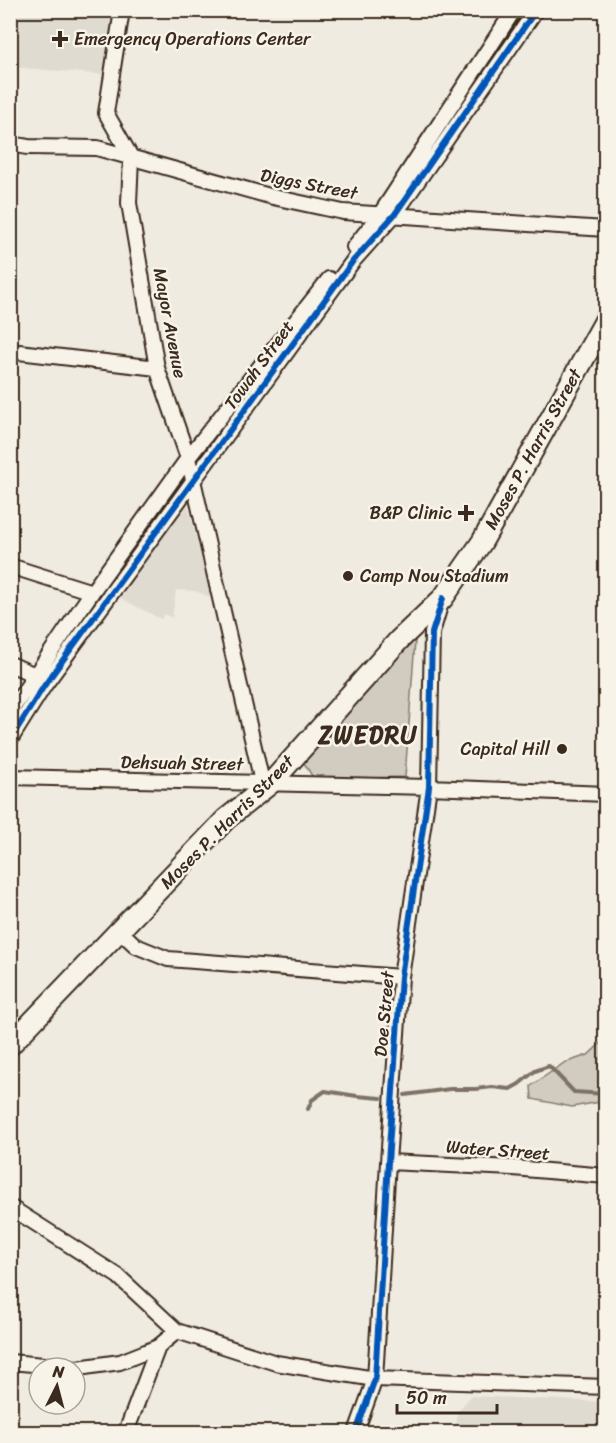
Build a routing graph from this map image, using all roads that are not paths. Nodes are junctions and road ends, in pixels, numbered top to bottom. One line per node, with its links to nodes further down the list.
1 (122, 10): 5 (street)
2 (514, 10): 6 (street, Towah Street)
3 (536, 10): 7 (street, Towah Street)
4 (10, 144): 5 (street, Diggs Street)
5 (131, 157): 6 (street, Diggs Street); 11 (street, Mayor Avenue)
6 (381, 213): 7 (street, Diggs Street); 12 (street, Towah Street)
7 (395, 214): 8 (street, Diggs Street); 13 (street, Towah Street)
8 (606, 229)
9 (606, 319): 16 (highway, Moses P. Harris Street)
10 (10, 351): 11 (street)
11 (157, 368): 12 (street, Mayor Avenue)
12 (188, 458): 13 (street, Mayor Avenue); 15 (street, Towah Street)
13 (194, 480): 20 (street, Towah Street); 22 (street, Mayor Avenue)
14 (10, 566): 15 (street)
15 (92, 592): 18 (street, Towah Street)
16 (443, 598): 22 (highway, Moses P. Harris Street); 23 (street, Doe Street)
17 (10, 664): 18 (street)
18 (35, 675): 19 (street, Towah Street)
19 (10, 712)
20 (10, 740)
21 (10, 777): 22 (street, Dehsuah Street)
22 (267, 782): 23 (street, Dehsuah Street); 25 (highway, Moses P. Harris Street)
23 (429, 787): 24 (street, Dehsuah Street); 26 (street, Doe Street)
24 (606, 794)
25 (120, 931): 26 (street); 27 (highway, Moses P. Harris Street)
26 (401, 977): 28 (street, Doe Street)
27 (10, 1045)
28 (388, 1162): 29 (street, Water Street); 34 (street, Doe Street)
29 (606, 1176)
30 (10, 1207): 31 (street)
31 (177, 1330): 32 (street); 34 (street)
32 (158, 1347): 33 (street); 36 (street)
33 (10, 1362)
34 (375, 1379): 35 (street); 37 (street, Doe Street)
35 (606, 1387)
36 (126, 1432)
37 (356, 1432)

